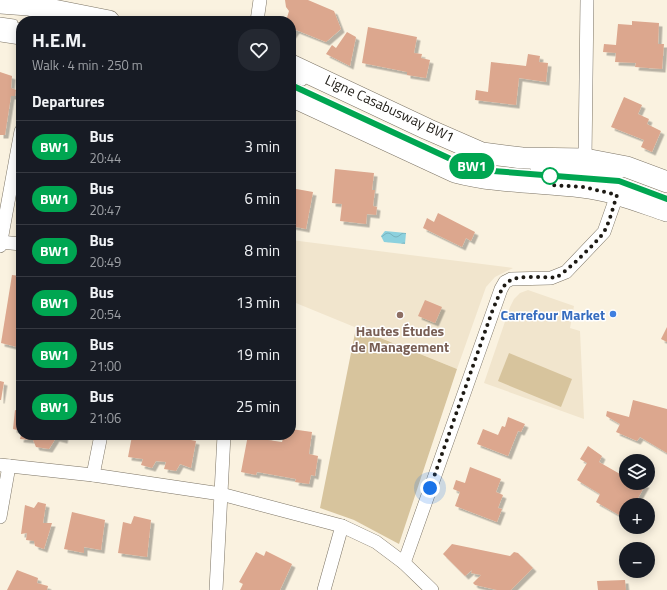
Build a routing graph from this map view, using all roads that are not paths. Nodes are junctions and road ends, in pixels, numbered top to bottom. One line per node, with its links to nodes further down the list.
1 (260, 0): 6 (street)
2 (587, 0): 15 (street)
3 (0, 3): 4 (main road)
4 (26, 10): 5 (main road); 7 (lane)
5 (71, 16)
6 (258, 16)
7 (0, 21)
8 (0, 31): 9 (main road)
9 (16, 33)
10 (296, 67): 15 (main road)
11 (296, 79): 12 (lane, Ligne Casabusway BW1)
12 (312, 86)
13 (296, 92): 18 (main road)
14 (16, 158): 21 (street)
15 (585, 159): 16 (main road)
16 (667, 182)
17 (667, 192): 19 (lane)
18 (617, 195): 20 (main road); 30 (street)
19 (667, 199)
20 (667, 211)
21 (0, 243): 22 (street)
22 (16, 244)
23 (100, 440): 26 (street)
24 (224, 440): 27 (street)
25 (5, 465): 26 (street); 28 (street)
26 (93, 475): 27 (street)
27 (221, 494): 29 (street); 31 (street)
28 (0, 517)
29 (342, 526): 30 (street); 32 (street)
30 (404, 563): 33 (street)
31 (216, 590)
32 (324, 590)
33 (432, 590)

